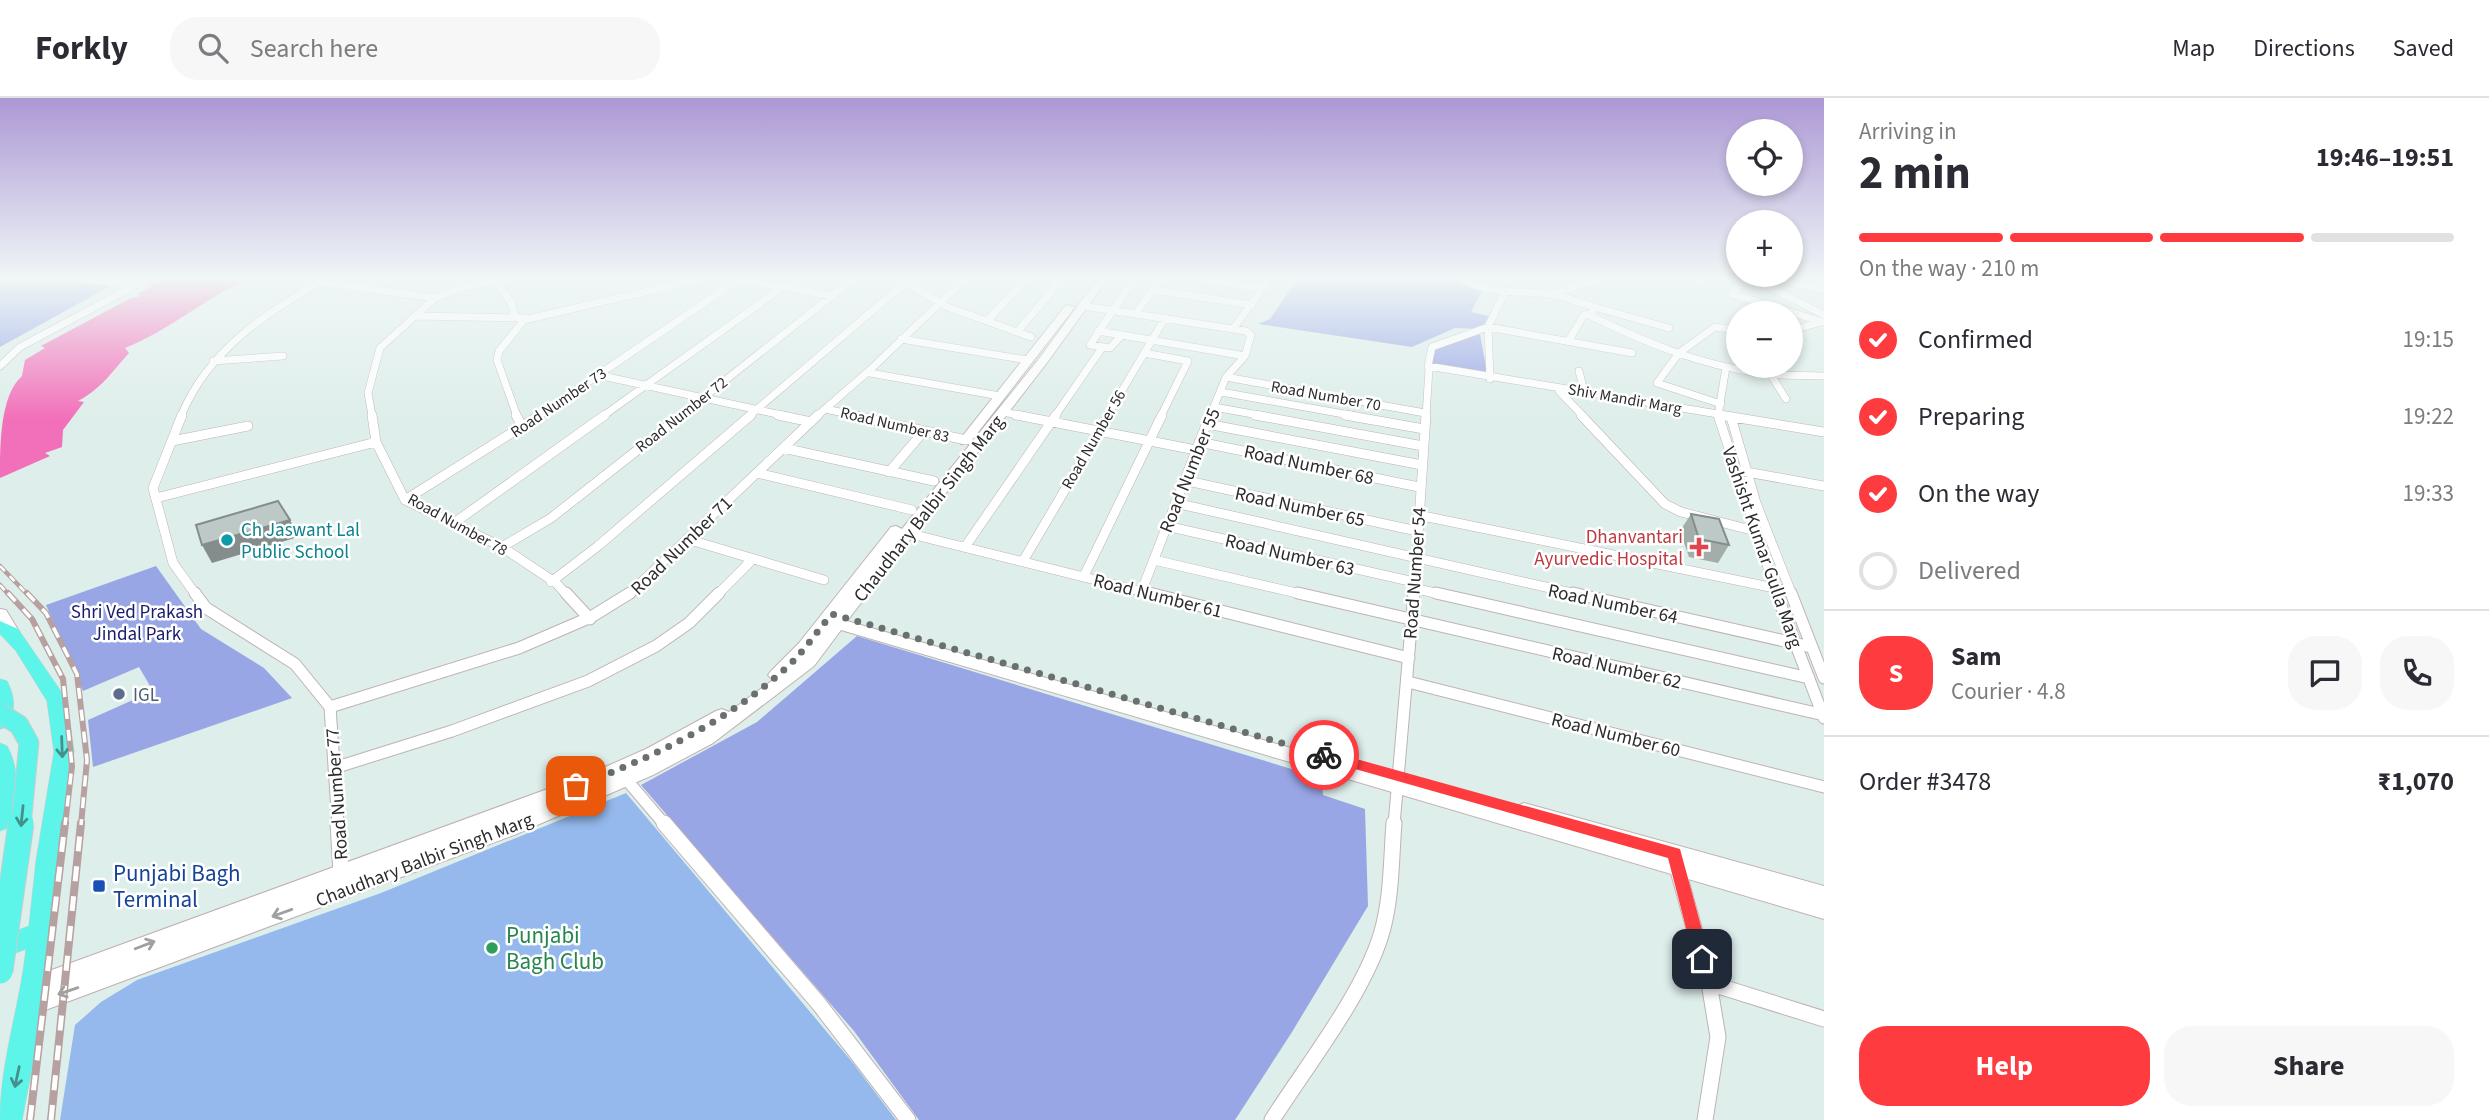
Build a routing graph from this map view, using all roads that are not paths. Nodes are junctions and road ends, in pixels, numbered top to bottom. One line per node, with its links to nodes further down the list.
1 (61, 325): 40 (street)
2 (254, 325): 39 (street, Road Number 77)
3 (405, 325): 76 (street, Road Number 78)
4 (521, 325): 68 (street)
5 (672, 325): 45 (street, Road Number 73)
6 (730, 325): 51 (street)
7 (794, 325): 55 (street, Road Number 72)
8 (857, 325): 60 (street)
9 (916, 325): 29 (street, Road Number 71)
10 (997, 325): 26 (street)
11 (1023, 325): 26 (street)
12 (1056, 325): 38 (street, Chaudhary Balbir Singh Marg)
13 (1067, 325): 57 (street, Chaudhary Balbir Singh Marg)
14 (1102, 325): 25 (street)
15 (1161, 325): 30 (street, Road Number 56)
16 (1206, 325): 24 (street)
17 (1236, 325): 24 (street)
18 (1578, 325): 31 (street)
19 (1610, 325): 34 (street)
20 (1654, 325): 22 (street)
21 (1488, 327): 31 (street); 42 (street); 49 (street)
22 (1669, 328)
23 (1726, 328): 34 (street)
24 (1233, 329): 37 (street)
25 (1098, 331): 27 (street); 32 (street)
26 (1017, 332): 28 (street)
27 (1122, 335): 30 (street); 32 (street)
28 (1031, 337)
29 (901, 339): 38 (street); 44 (street, Road Number 71)
30 (1152, 340): 33 (street, Road Number 56); 37 (street)
31 (1569, 340): 35 (street)
32 (1102, 348): 64 (street)
33 (1144, 353): 70 (street, Road Number 56); 74 (street)
34 (1679, 353): 41 (street); 62 (street)
35 (1632, 354)
36 (283, 356): 39 (street)
37 (1245, 356): 48 (street, Road Number 55)
38 (1027, 360): 57 (street, Chaudhary Balbir Singh Marg)
39 (213, 361): 75 (street, Road Number 77)
40 (0, 366)
41 (1726, 367): 62 (street)
42 (1429, 368): 49 (street, Shiv Mandir Marg); 61 (street, Road Number 54)
43 (1579, 371): 53 (street)
44 (870, 373): 57 (street, Road Number 68); 59 (street, Road Number 71)
45 (597, 375): 51 (street); 68 (street, Road Number 73)
46 (1803, 376): 47 (street)
47 (1824, 376)
48 (1226, 377): 54 (street, Road Number 55); 61 (street, Road Number 70)
49 (1490, 377): 52 (street); 53 (street, Shiv Mandir Marg)
50 (1773, 378): 56 (street)
51 (645, 385): 55 (street); 93 (street)
52 (1559, 391): 62 (street); 96 (street)
53 (1584, 391): 62 (street, Shiv Mandir Marg)
54 (1221, 392): 58 (street, Road Number 55); 69 (street)
55 (700, 397): 60 (street); 99 (street, Road Number 72)
56 (1786, 399)
57 (1001, 404): 64 (street, Road Number 68); 73 (street, Chaudhary Balbir Singh Marg); 97 (street, Chaudhary Balbir Singh Marg)
58 (1214, 407): 66 (street, Road Number 55); 78 (street)
59 (825, 409): 65 (street, Road Number 71); 71 (street, Road Number 83)
60 (756, 410): 65 (street); 107 (street)
61 (1425, 413): 69 (street, Road Number 54)
62 (1719, 413): 63 (street, Shiv Mandir Marg); 81 (street, Vashisht Kumar Gulla Marg)
63 (1732, 419): 72 (street, Shiv Mandir Marg); 81 (street, Vashisht Kumar Gulla Marg)
64 (1050, 420): 70 (street, Road Number 68); 100 (street)
65 (811, 422): 79 (street, Road Number 71)
66 (1207, 424): 77 (street, Road Number 55); 80 (street)
67 (248, 426): 75 (street)
68 (522, 427): 89 (street, Road Number 73)
69 (1424, 429): 78 (street, Road Number 54)
70 (1099, 430): 74 (street, Road Number 68); 104 (street, Road Number 56)
71 (924, 431): 73 (street, Road Number 83); 82 (street)
72 (1824, 434)
73 (966, 440): 85 (street, Chaudhary Balbir Singh Marg)
74 (1149, 440): 77 (street, Road Number 68); 105 (street)
75 (172, 441): 88 (street, Road Number 77)
76 (376, 442): 88 (street); 89 (street, Road Number 78)
77 (1198, 446): 84 (street, Road Number 55); 87 (street, Road Number 68)
78 (1423, 446): 80 (street, Road Number 54)
79 (783, 448): 82 (street); 83 (street, Road Number 71)
80 (1422, 465): 87 (street, Road Number 54)
81 (1741, 471): 86 (street); 96 (street, Vashisht Kumar Gulla Marg); 112 (street, Vashisht Kumar Gulla Marg)
82 (889, 472): 85 (street)
83 (757, 473): 91 (street); 98 (street, Road Number 71)
84 (1183, 480): 90 (street, Road Number 55); 95 (street, Road Number 65)
85 (934, 481): 91 (street, Chaudhary Balbir Singh Marg)
86 (1824, 486)
87 (1419, 487): 92 (street, Road Number 54)
88 (156, 498): 125 (street, Road Number 77)
89 (405, 500): 93 (street, Road Number 78)
90 (1175, 503): 94 (street, Road Number 55); 103 (street, Road Number 64)
91 (912, 510): 108 (street, Chaudhary Balbir Singh Marg)
92 (1418, 515): 95 (street, Road Number 54); 110 (street)
93 (454, 523): 99 (street, Road Number 78)
94 (1166, 526): 102 (street, Road Number 55); 109 (street, Road Number 63)
95 (1417, 531): 103 (street, Road Number 54)
96 (1755, 531): 110 (street, Vashisht Kumar Gulla Marg)
97 (907, 533): 100 (street, Road Number 61); 108 (street, Chaudhary Balbir Singh Marg)
98 (687, 540): 101 (street); 114 (street, Road Number 71)
99 (502, 547): 107 (street, Road Number 78)
100 (965, 547): 104 (street, Road Number 61)
101 (753, 559): 106 (street); 130 (street)
102 (1154, 559): 111 (street, Road Number 55); 116 (street, Road Number 62)
103 (1416, 559): 109 (street, Road Number 54); 118 (street, Road Number 64)
104 (1023, 561): 105 (street, Road Number 61)
105 (1084, 576): 111 (street, Road Number 61)
106 (824, 580)
107 (551, 582): 114 (street, Road Number 78)
108 (863, 583): 115 (street, Chaudhary Balbir Singh Marg)
109 (1413, 585): 116 (street, Road Number 54); 121 (street, Road Number 63)
110 (1774, 588): 112 (street); 118 (street, Vashisht Kumar Gulla Marg)
111 (1142, 590): 120 (street, Road Number 61)
112 (1788, 591): 119 (street, Vashisht Kumar Gulla Marg)
113 (0, 614): 117 (street)
114 (590, 619): 125 (street, Road Number 71)
115 (835, 619): 131 (street, Chaudhary Balbir Singh Marg); 132 (street); 136 (street, Chaudhary Balbir Singh Marg)
116 (1411, 619): 120 (street, Road Number 54); 127 (street, Road Number 62)
117 (6, 630): 139 (main road, one-way to 139)
118 (1795, 643): 119 (street, Road Number 64); 121 (street, Vashisht Kumar Gulla Marg)
119 (1811, 646): 122 (street, Vashisht Kumar Gulla Marg)
120 (1409, 658): 123 (street, Road Number 54)
121 (1809, 678): 127 (street, Vashisht Kumar Gulla Marg)
122 (1824, 678)
123 (1408, 682): 132 (street, Road Number 54); 133 (street, Road Number 60)
124 (0, 686): 128 (main road)
125 (330, 707): 130 (street, Road Number 77)
126 (0, 713): 141 (main road, one-way to 141, bridge)
127 (1824, 716)
128 (0, 722)
129 (0, 751): 134 (main road)
130 (334, 768): 136 (street, Road Number 77)
131 (626, 779): 143 (street, Chaudhary Balbir Singh Marg, one-way to 143); 147 (street)
132 (1396, 780): 135 (street); 148 (street, Road Number 54)
133 (1824, 787)
134 (0, 822)
135 (1676, 860): 137 (street); 138 (street); 142 (street)
136 (341, 873): 143 (street, Chaudhary Balbir Singh Marg, one-way to 136)
137 (1824, 895)
138 (1824, 910)
139 (39, 933): 140 (main road); 143 (main road)
140 (0, 948)
141 (0, 971)
142 (1709, 983): 144 (street); 145 (street)
143 (34, 995): 146 (main road, one-way to 146)
144 (1824, 1018)
145 (1708, 1119)
146 (8, 1120)
147 (908, 1120)
148 (1272, 1120)

